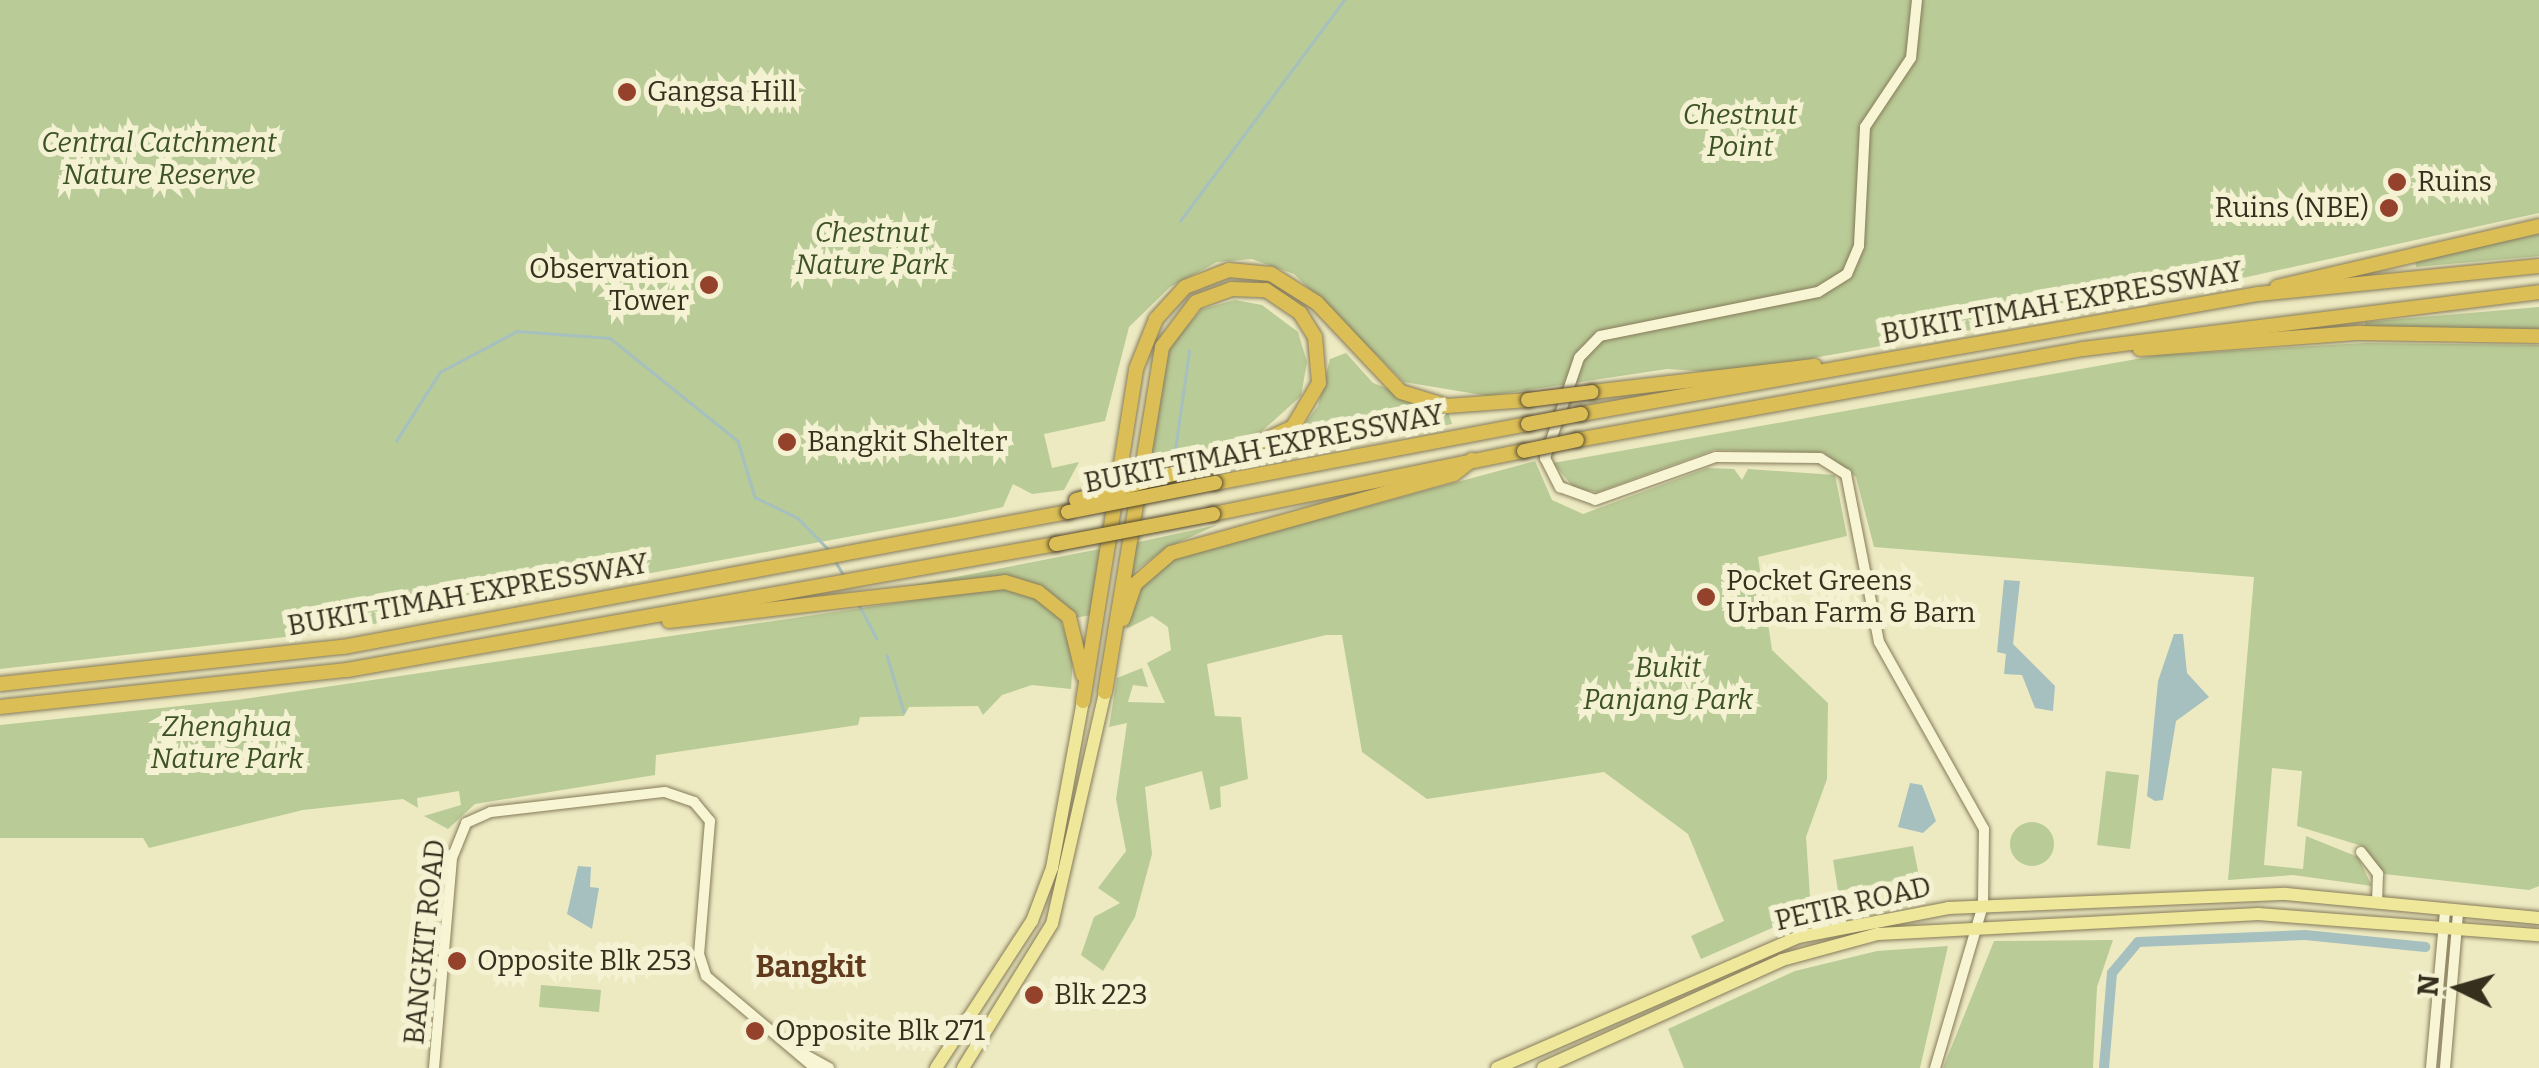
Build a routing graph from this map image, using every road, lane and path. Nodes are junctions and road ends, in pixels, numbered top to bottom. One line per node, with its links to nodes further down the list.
1 (1917, 0): 20 (street)
2 (2539, 226): 5 (highway)
3 (2539, 266): 5 (highway, BUKIT TIMAH EXPRESSWAY)
4 (2539, 292): 7 (highway, BUKIT TIMAH EXPRESSWAY)
5 (2258, 294): 8 (highway, BUKIT TIMAH EXPRESSWAY)
6 (2539, 336): 7 (highway)
7 (2083, 349): 9 (highway, BUKIT TIMAH EXPRESSWAY, bridge)
8 (1840, 367): 10 (highway, BUKIT TIMAH EXPRESSWAY, bridge); 15 (highway, bridge)
9 (1472, 460): 11 (highway); 12 (highway, BUKIT TIMAH EXPRESSWAY, bridge)
10 (1072, 506): 11 (highway, bridge); 13 (highway, BUKIT TIMAH EXPRESSWAY)
11 (1122, 603): 14 (highway)
12 (623, 624): 15 (highway); 16 (highway, BUKIT TIMAH EXPRESSWAY)
13 (0, 684)
14 (1105, 692): 33 (main road)
15 (1083, 701): 32 (main road)
16 (0, 707)
17 (2360, 852): 19 (street)
18 (2245, 896): 19 (main road, PETIR ROAD); 20 (main road, PETIR ROAD); 21 (street)
19 (2377, 902): 23 (main road, PETIR ROAD)
20 (1983, 905): 24 (street); 26 (main road, PETIR ROAD)
21 (2244, 914): 23 (main road, PETIR ROAD); 24 (main road, PETIR ROAD)
22 (2539, 918): 23 (main road, PETIR ROAD)
23 (2451, 920): 25 (main road, PETIR ROAD); 37 (street); 38 (street)
24 (1978, 923): 27 (main road, PETIR ROAD); 36 (street)
25 (2539, 935)
26 (1599, 1021): 27 (main road); 34 (main road, PETIR ROAD)
27 (1608, 1037): 35 (main road, PETIR ROAD)
28 (801, 1053): 29 (street, BANGKIT ROAD); 30 (street, BANGKIT ROAD); 31 (street, BANGKIT ROAD)
29 (434, 1068)
30 (814, 1068)
31 (829, 1068)
32 (936, 1068)
33 (963, 1068)
34 (1497, 1068)
35 (1543, 1068)
36 (1935, 1068)
37 (2431, 1068)
38 (2444, 1068)

